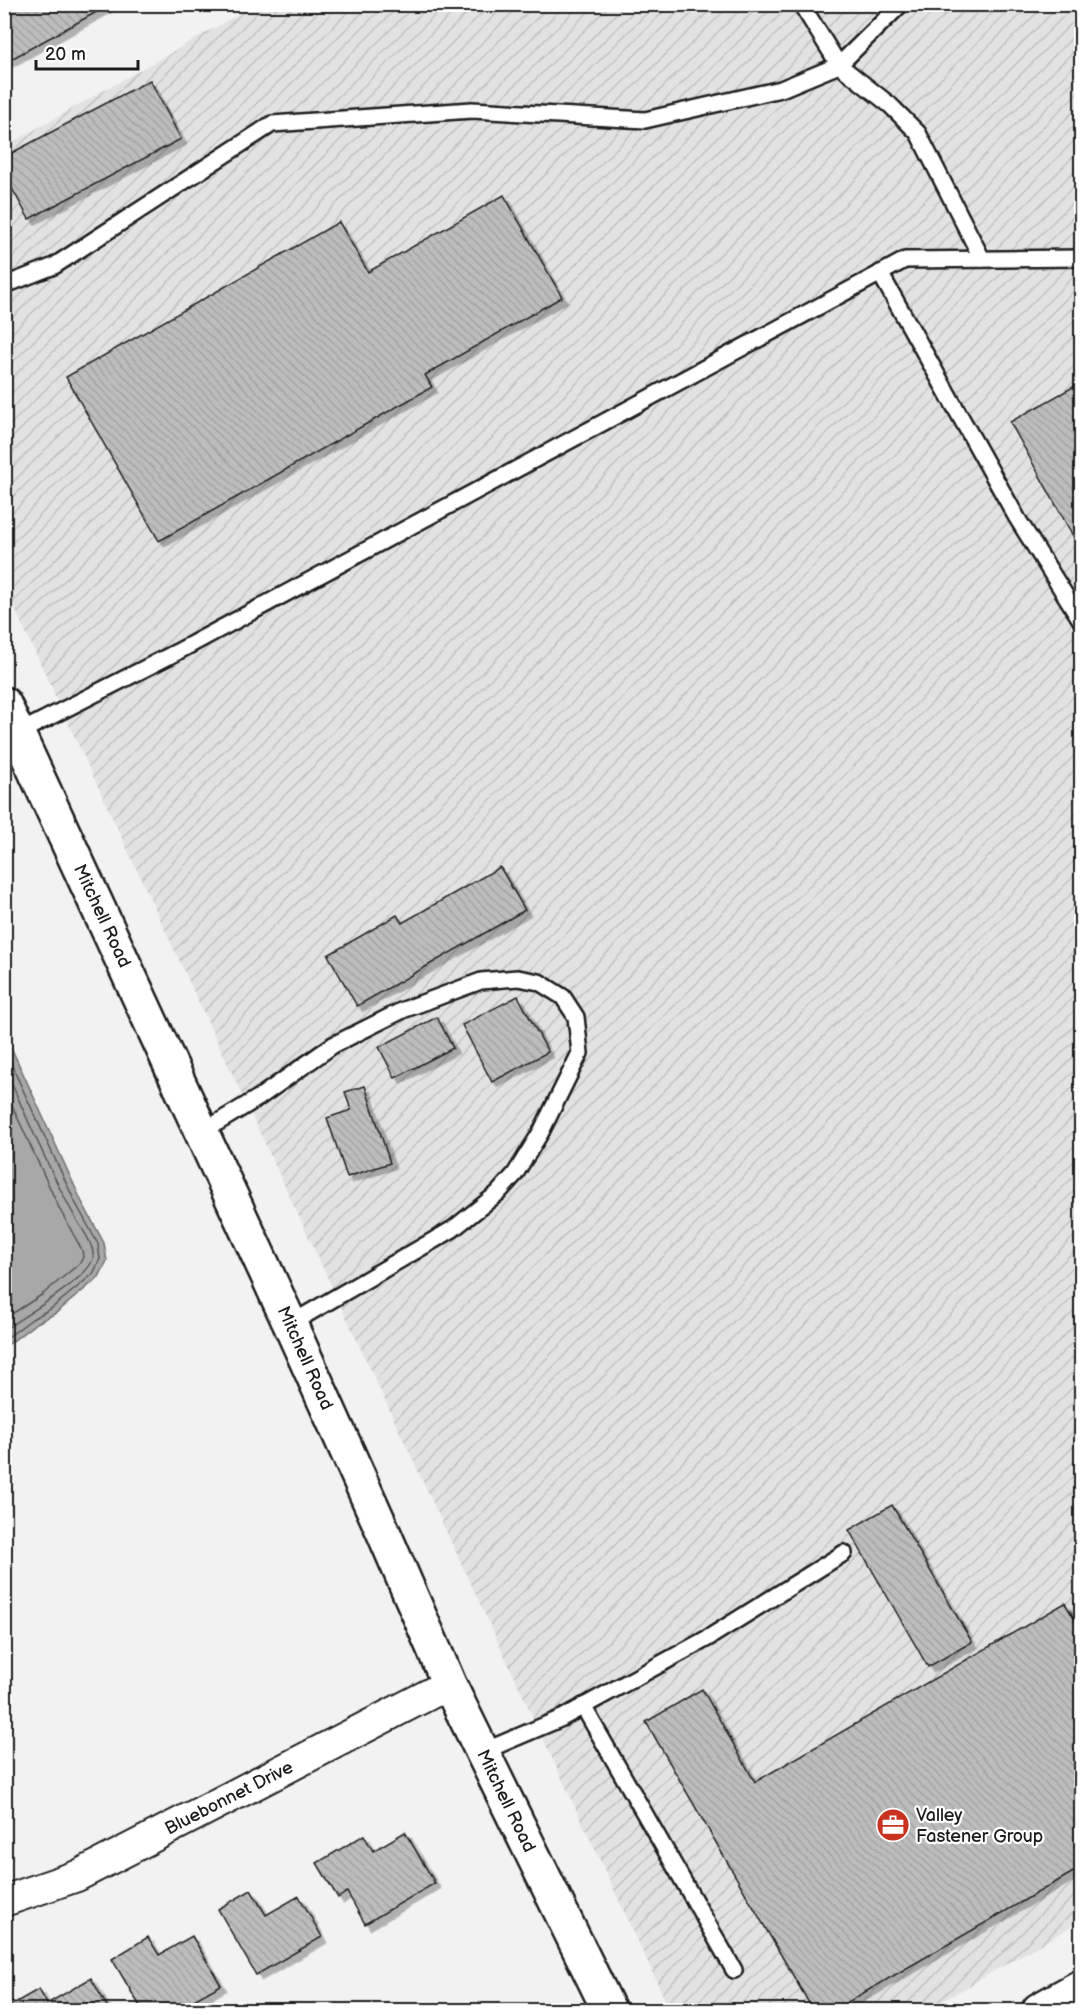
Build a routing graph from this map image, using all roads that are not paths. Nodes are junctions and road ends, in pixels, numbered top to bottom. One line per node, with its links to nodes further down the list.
1 (801, 4): 3 (lane)
2 (901, 4): 3 (lane)
3 (839, 65): 5 (lane); 7 (lane)
4 (1082, 258): 5 (lane)
5 (982, 259): 6 (lane)
6 (880, 273): 8 (lane); 10 (lane)
7 (4, 281)
8 (1082, 622)
9 (4, 704): 10 (street, Mitchell Road)
10 (11, 737): 11 (street, Mitchell Road)
11 (201, 1132): 12 (street, Mitchell Road); 12 (lane)
12 (290, 1324): 14 (street, Mitchell Road)
13 (844, 1553): 15 (lane)
14 (449, 1684): 16 (street, Mitchell Road); 17 (street, Bluebonnet Drive)
15 (583, 1706): 16 (lane); 18 (lane)
16 (482, 1752): 20 (street, Mitchell Road)
17 (4, 1901)
18 (734, 1970)
19 (1082, 1986): 21 (street)
20 (609, 2010)
21 (1039, 2010)

